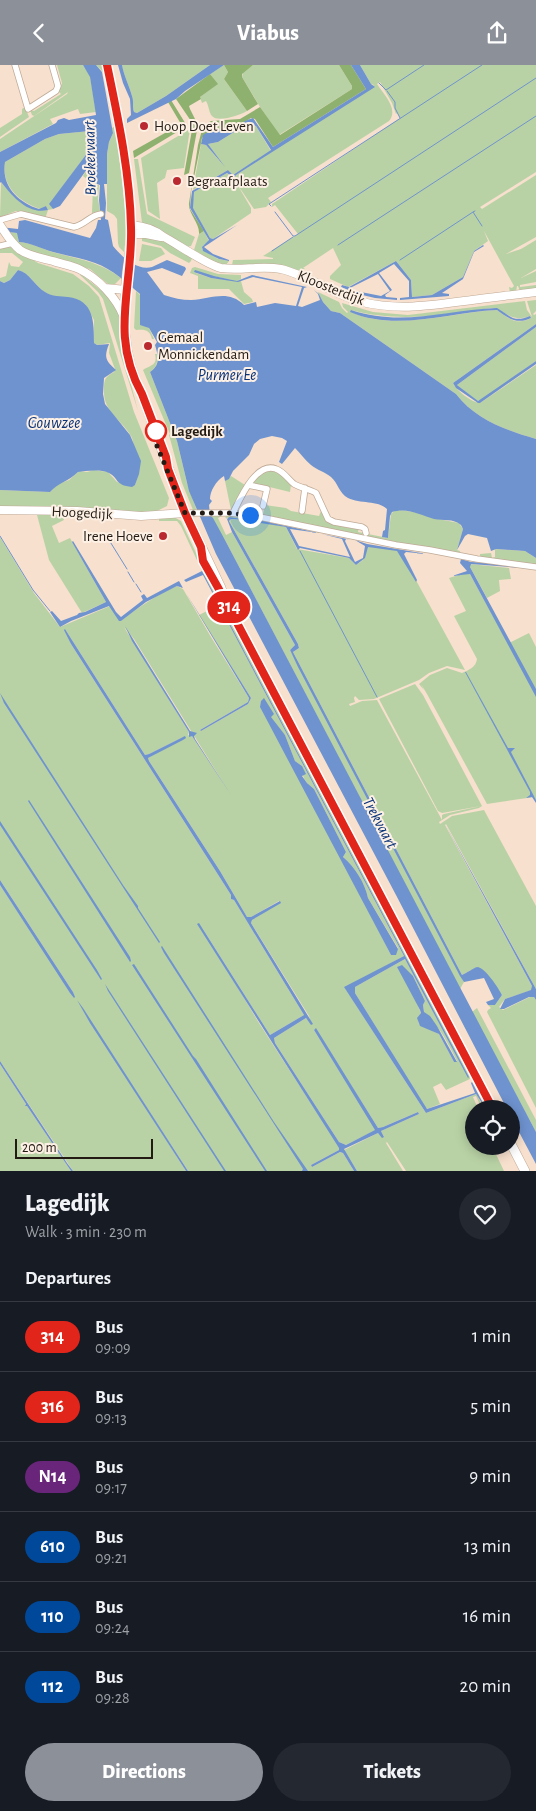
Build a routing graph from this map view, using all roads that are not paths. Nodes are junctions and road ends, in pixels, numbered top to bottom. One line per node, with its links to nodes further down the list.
1 (15, 65): 2 (street)
2 (52, 65)
3 (107, 65): 7 (main road)
4 (101, 214): 5 (street)
5 (0, 220)
6 (0, 226): 8 (street)
7 (131, 229): 11 (main road); 12 (street, Kloosterdijk)
8 (13, 243): 9 (street); 10 (street)
9 (0, 246)
10 (107, 291): 11 (street); 13 (street)
11 (126, 292): 13 (main road)
12 (536, 292)
13 (124, 318): 18 (main road)
14 (248, 485): 15 (street); 16 (street); 20 (street)
15 (305, 488): 19 (street); 21 (street)
16 (263, 506)
17 (0, 510): 18 (street, Hoogedijk)
18 (183, 510): 20 (street); 23 (main road)
19 (302, 511)
20 (233, 513): 22 (street)
21 (366, 533)
22 (536, 567)
23 (488, 1100)
24 (517, 1155): 25 (main road)
25 (526, 1171)

